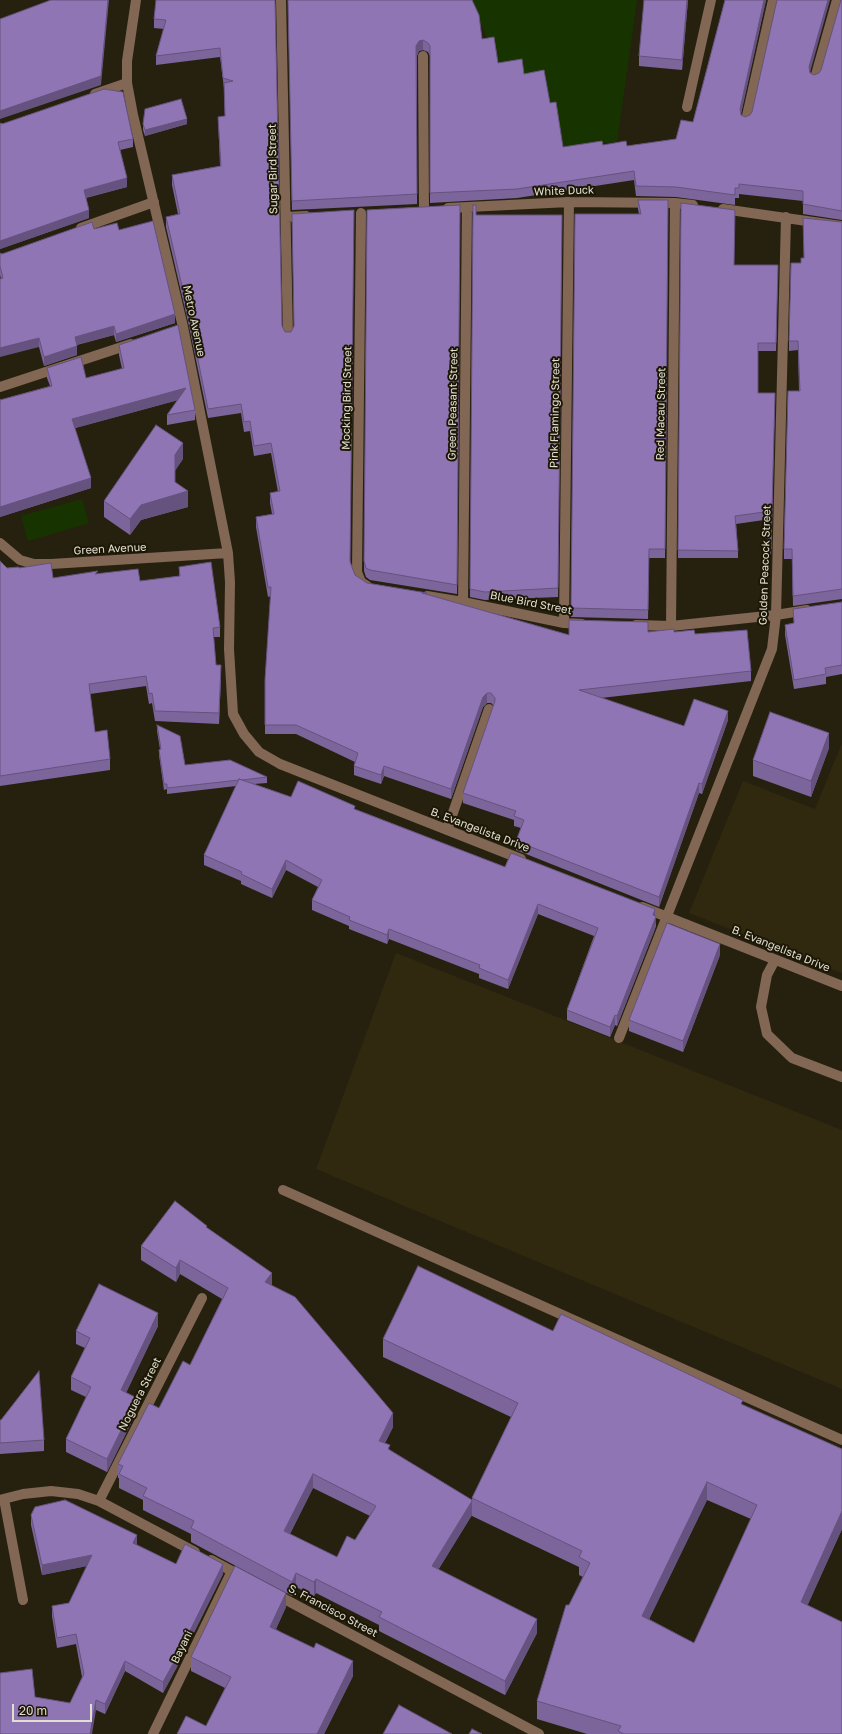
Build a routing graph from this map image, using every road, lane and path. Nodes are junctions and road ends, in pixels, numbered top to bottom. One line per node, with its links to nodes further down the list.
1 (136, 0): 8 (street, Metro Avenue)
2 (280, 0): 18 (street, Sugar Bird Street)
3 (711, 0): 10 (street)
4 (773, 0): 11 (street)
5 (837, 0): 7 (street)
6 (422, 56): 15 (street, White Duck)
7 (815, 78)
8 (127, 83): 9 (street); 12 (street, Metro Avenue)
9 (82, 98)
10 (687, 106)
11 (746, 120)
12 (154, 202): 21 (street); 26 (street, Metro Avenue)
13 (569, 202): 14 (street, White Duck); 15 (street, White Duck); 32 (street, Pink Flamingo Street)
14 (675, 202): 19 (street, White Duck); 35 (street, Red Macau Street)
15 (467, 207): 29 (street, Green Peasant Street)
16 (362, 213): 27 (street, Mocking Bird Street)
17 (316, 215): 18 (street)
18 (286, 217): 22 (street, Sugar Bird Street)
19 (786, 217): 20 (street, White Duck); 31 (street, Golden Peacock Street)
20 (842, 226)
21 (74, 231)
22 (288, 336)
23 (139, 341): 24 (street)
24 (0, 387)
25 (0, 543): 26 (street, Green Avenue)
26 (228, 553): 36 (street, Metro Avenue)
27 (376, 588)
28 (415, 594): 29 (street, Blue Bird Street)
29 (463, 602): 32 (street, Blue Bird Street)
30 (820, 608): 31 (street)
31 (776, 615): 35 (street); 41 (street, Golden Peacock Street)
32 (564, 623): 33 (street, Blue Bird Street)
33 (594, 624)
34 (625, 625): 35 (street)
35 (671, 626)
36 (229, 649): 38 (street, B. Evangelista Drive)
37 (488, 709): 38 (street)
38 (447, 830): 39 (street, B. Evangelista Drive)
39 (528, 862)
40 (630, 902): 41 (street, B. Evangelista Drive)
41 (667, 917): 42 (street, B. Evangelista Drive); 44 (street, Golden Peacock Street)
42 (775, 960): 43 (street, B. Evangelista Drive); 45 (street)
43 (842, 986)
44 (619, 1038)
45 (842, 1077)
46 (283, 1190): 48 (street)
47 (202, 1298): 50 (street, Noguera Street)
48 (842, 1440)
49 (2, 1500): 50 (street); 54 (street)
50 (99, 1501): 51 (street)
51 (232, 1571): 52 (street); 55 (street, Bayani)
52 (253, 1582)
53 (267, 1590): 56 (street, S. Francisco Street)
54 (23, 1600)
55 (153, 1734)
56 (538, 1734)

